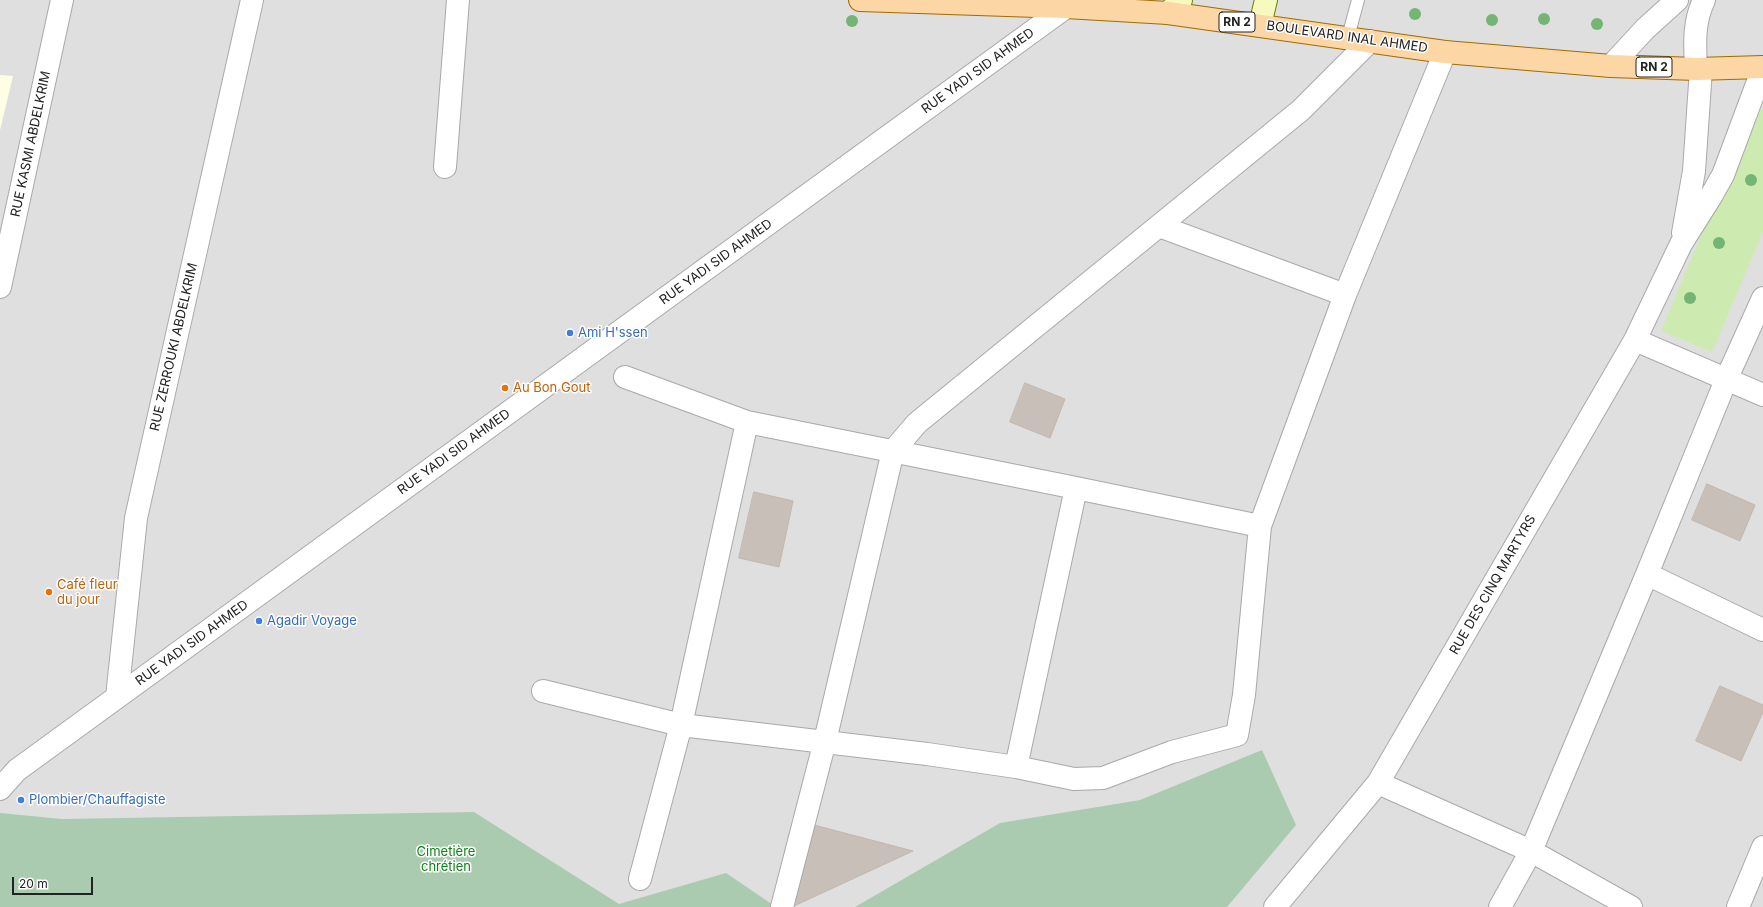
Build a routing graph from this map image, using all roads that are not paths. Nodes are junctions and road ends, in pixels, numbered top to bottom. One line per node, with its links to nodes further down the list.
1 (62, 0): 21 (street, RUE KASMI ABDELKRIM)
2 (252, 0): 35 (street, RUE ZERROUKI ABDELKRIM)
3 (458, 0): 18 (street)
4 (860, 0): 10 (main road, BOULEVARD INAL AHMED / RN 2)
5 (1266, 0): 11 (main road)
6 (1358, 0): 12 (lane)
7 (1677, 0): 15 (street)
8 (1704, 0): 17 (street)
9 (1175, 6): 10 (main road, BOULEVARD INAL AHMED / RN 2); 11 (main road, BOULEVARD INAL AHMED / RN 2)
10 (1066, 7): 35 (street, RUE YADI SID AHMED)
11 (1260, 25): 12 (main road, BOULEVARD INAL AHMED / RN 2)
12 (1348, 37): 13 (main road, BOULEVARD INAL AHMED / RN 2)
13 (1370, 41): 14 (main road, BOULEVARD INAL AHMED / RN 2); 19 (street)
14 (1446, 52): 15 (main road, BOULEVARD INAL AHMED / RN 2); 22 (street)
15 (1611, 66): 17 (main road, BOULEVARD INAL AHMED / RN 2)
16 (1763, 68): 17 (main road, BOULEVARD INAL AHMED / RN 2); 20 (street)
17 (1698, 69): 20 (street)
18 (445, 167)
19 (1159, 226): 22 (street); 29 (street)
20 (1682, 244): 24 (street, RUE DES CINQ MARTYRS)
21 (0, 287)
22 (1345, 295): 31 (street)
23 (1763, 298): 26 (street)
24 (1635, 340): 26 (street); 40 (street, RUE DES CINQ MARTYRS)
25 (625, 377): 28 (street)
26 (1726, 380): 27 (street); 32 (street)
27 (1763, 395)
28 (747, 422): 29 (street); 36 (street)
29 (893, 451): 30 (street); 37 (street)
30 (1076, 488): 31 (street); 38 (street)
31 (1260, 526): 38 (street)
32 (1647, 574): 33 (street); 43 (street)
33 (1763, 630)
34 (543, 691): 36 (street)
35 (118, 697): 39 (street, RUE YADI SID AHMED)
36 (681, 725): 37 (street); 44 (street)
37 (825, 741): 38 (street); 45 (street)
38 (1016, 767)
39 (8, 768): 41 (street, RUE YADI SID AHMED)
40 (1378, 783): 43 (street); 46 (street, RUE DES CINQ MARTYRS)
41 (0, 789)
42 (1763, 847): 49 (street)
43 (1531, 851): 47 (street); 48 (street)
44 (640, 878)
45 (782, 907)
46 (1275, 907)
47 (1500, 907)
48 (1631, 907)
49 (1738, 907)

